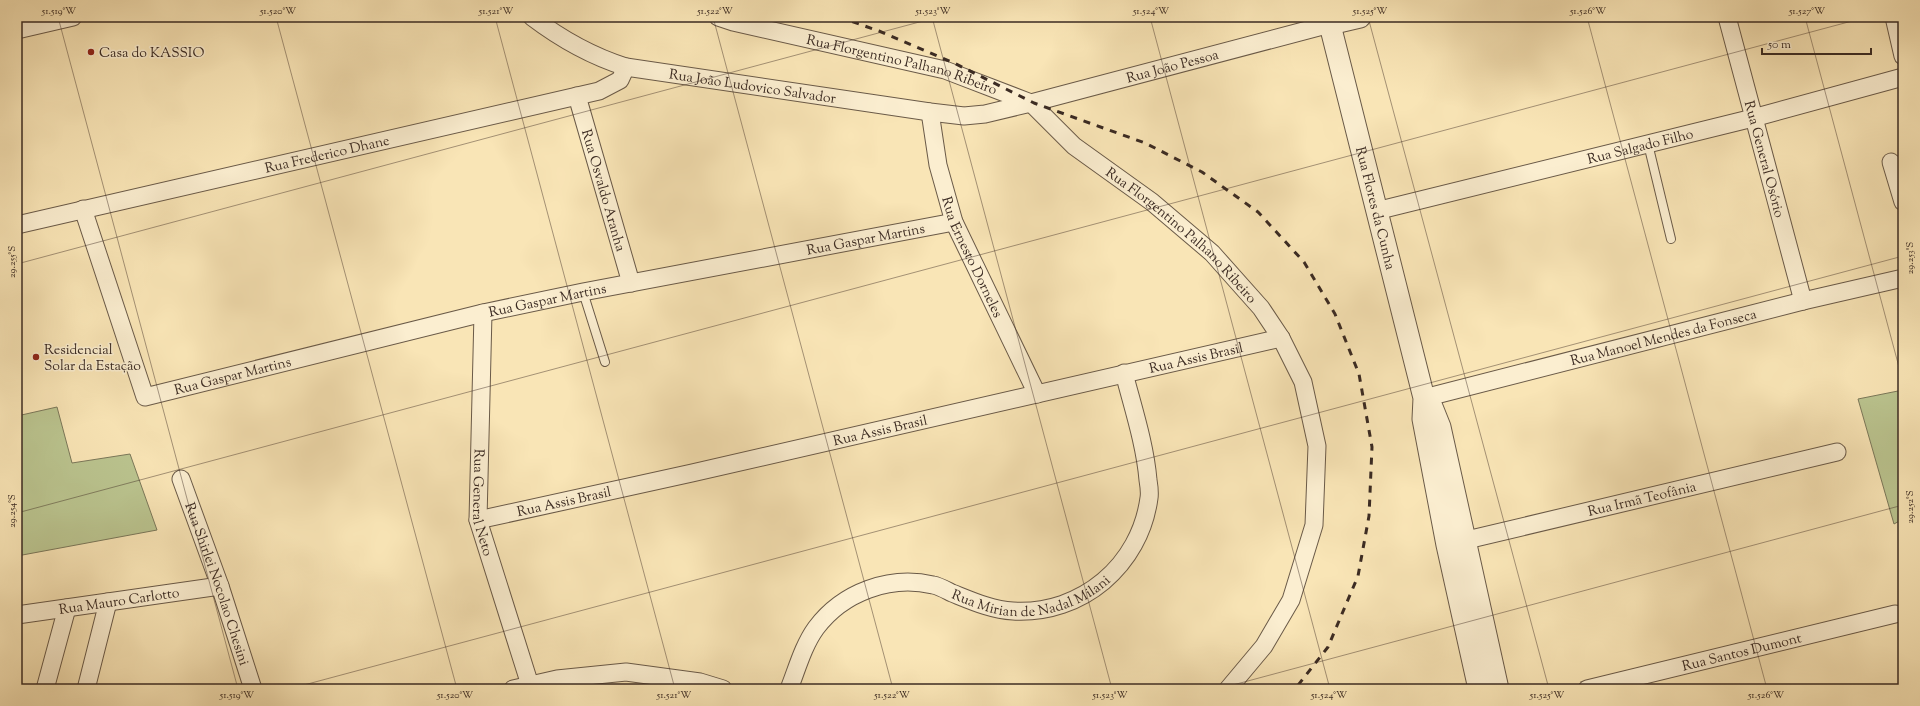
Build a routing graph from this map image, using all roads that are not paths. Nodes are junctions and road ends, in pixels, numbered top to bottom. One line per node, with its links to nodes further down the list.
1 (73, 17): 8 (street)
2 (532, 17): 10 (street, Rua João Ludovico Salvador)
3 (718, 17): 13 (street, Rua Florgentino Palhano Ribeiro)
4 (1360, 17): 7 (street, Rua João Pessoa)
5 (1727, 17): 16 (street, Rua General Osório)
6 (1894, 17): 9 (street)
7 (1329, 21): 13 (street, Rua João Pessoa); 21 (street, Rua Flores da Cunha)
8 (17, 30)
9 (1903, 56)
10 (626, 67): 12 (street, Rua Frederico Dhane); 14 (street, Rua João Ludovico Salvador)
11 (1903, 77): 16 (street, Rua Salgado Filho)
12 (577, 96): 20 (street, Rua Frederico Dhane); 26 (street, Rua Osvaldo Aranha)
13 (1031, 104): 15 (street, Rua João Pessoa); 30 (street, Rua Florgentino Palhano Ribeiro)
14 (930, 112): 15 (street, Rua João Ludovico Salvador); 22 (street, Rua Ernesto Dorneles)
15 (985, 114)
16 (1753, 118): 17 (street, Rua Salgado Filho); 28 (street, Rua General Osório)
17 (1648, 144): 21 (street, Rua Salgado Filho); 24 (lane)
18 (1892, 162): 19 (street)
19 (1903, 202)
20 (83, 209): 23 (street, Rua Frederico Dhane); 29 (street, Rua Gaspar Martins)
21 (1376, 211): 34 (street, Rua Flores da Cunha)
22 (954, 222): 26 (street, Rua Gaspar Martins); 33 (street, Rua Ernesto Dorneles)
23 (17, 225)
24 (1671, 239)
25 (1903, 278): 28 (street, Rua Manoel Mendes da Fonseca)
26 (631, 283): 27 (street, Rua Gaspar Martins)
27 (583, 292): 29 (street, Rua Gaspar Martins); 31 (lane)
28 (1803, 301): 34 (street, Rua Manoel Mendes da Fonseca)
29 (483, 313): 37 (street, Rua General Neto)
30 (1281, 338): 32 (street, Rua Assis Brasil); 51 (street, Rua Florgentino Palhano Ribeiro)
31 (605, 362)
32 (1124, 373): 33 (street, Rua Assis Brasil); 50 (street, Rua Mirian de Nadal Milani)
33 (1037, 394): 37 (street, Rua Assis Brasil)
34 (1424, 398): 38 (street, Rua Flores da Cunha)
35 (1837, 452): 38 (street, Rua Irmã Teofânia)
36 (181, 479): 39 (street, Rua Shirlei Nocolao Chesini)
37 (478, 520): 44 (street, Rua General Neto)
38 (1456, 543): 52 (street); 53 (street)
39 (220, 586): 40 (street, Rua Mauro Carlotto); 47 (street, Rua Shirlei Nocolao Chesini)
40 (108, 602): 41 (street, Rua Mauro Carlotto); 46 (street)
41 (67, 608): 43 (street, Rua Mauro Carlotto); 45 (street)
42 (1895, 614): 54 (street, Rua Santos Dumont)
43 (17, 615)
44 (530, 684): 48 (street); 49 (street)
45 (45, 689)
46 (86, 689)
47 (252, 689)
48 (513, 689)
49 (723, 689)
50 (789, 689)
51 (1228, 689)
52 (1479, 689)
53 (1498, 689)
54 (1587, 689)

